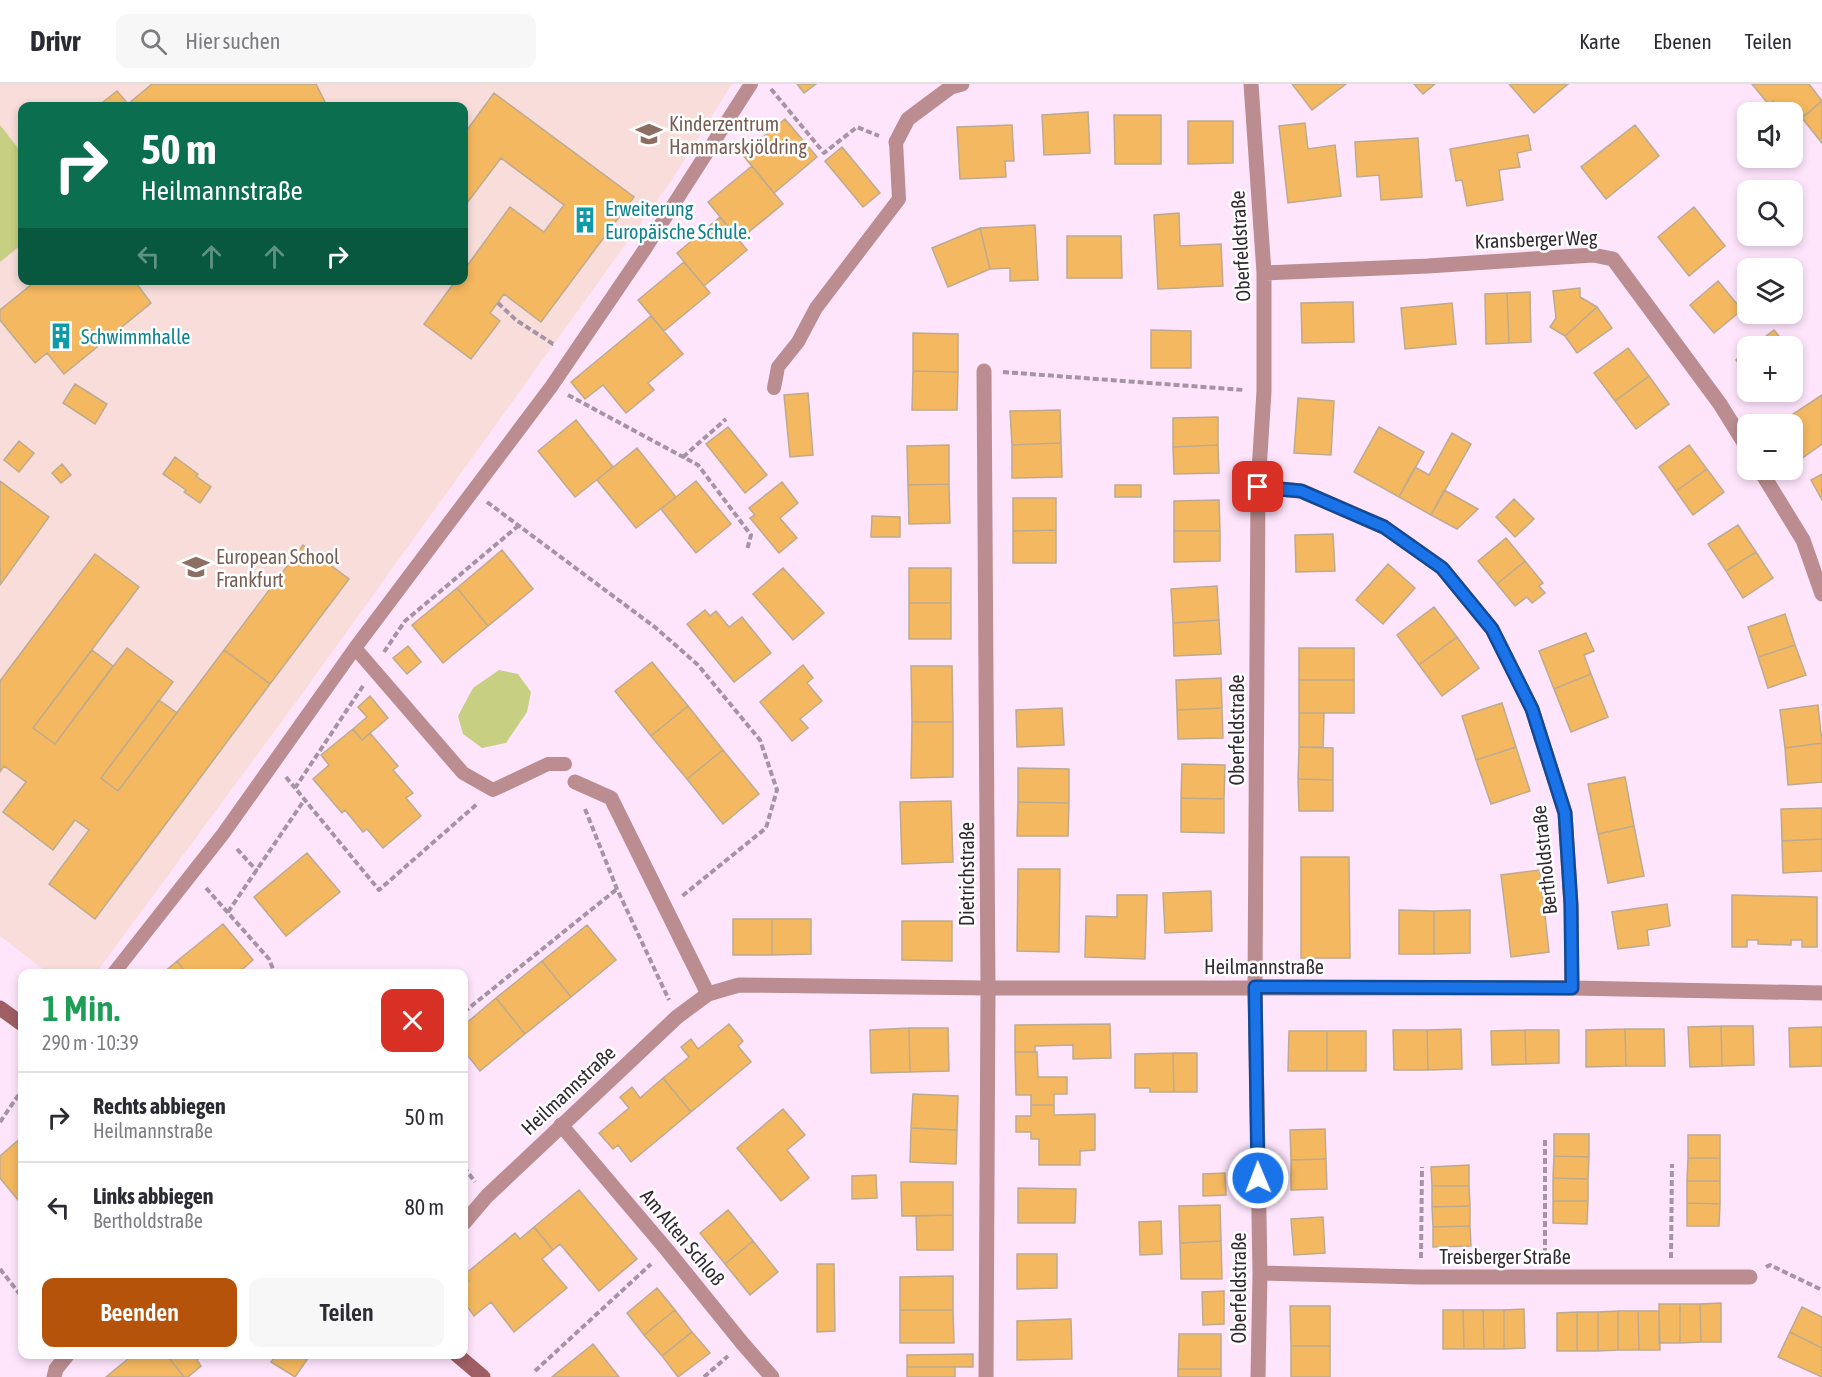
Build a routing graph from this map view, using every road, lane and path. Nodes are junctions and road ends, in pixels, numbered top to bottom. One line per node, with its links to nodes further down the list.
1 (751, 84): 11 (lane)
2 (766, 84): 5 (path)
3 (962, 84): 6 (street)
4 (1251, 84): 7 (street, Oberfeldstraße)
5 (857, 128)
6 (896, 142): 12 (lane)
7 (1264, 273): 13 (street, Oberfeldstraße); 15 (street, Kransberger Weg)
8 (498, 303): 9 (path)
9 (553, 344)
10 (984, 370): 13 (path); 39 (street, Dietrichstraße)
11 (551, 387): 16 (path); 19 (lane)
12 (774, 388)
13 (1264, 391): 18 (street, Oberfeldstraße)
14 (726, 419): 16 (path)
15 (1737, 431)
16 (683, 457): 21 (path)
17 (1766, 480): 22 (street)
18 (1258, 487): 38 (street, Oberfeldstraße); 40 (street, Bertholdstraße)
19 (471, 491): 20 (path); 24 (lane)
20 (518, 526): 23 (path); 34 (path)
21 (747, 550)
22 (1822, 594)
23 (390, 643)
24 (355, 648): 25 (lane); 30 (lane)
25 (374, 668): 28 (lane); 29 (path)
26 (565, 764): 28 (lane)
27 (574, 783): 33 (path); 34 (street)
28 (493, 790): 29 (path)
29 (305, 799): 31 (path)
30 (223, 834): 31 (path); 32 (lane)
31 (257, 871): 35 (path)
32 (193, 873): 35 (path); 36 (lane)
33 (616, 889): 44 (path); 45 (path)
34 (666, 910): 42 (street)
35 (228, 912): 37 (path)
36 (117, 969)
37 (273, 969)
38 (1255, 987): 39 (street, Heilmannstraße); 40 (street, Heilmannstraße); 56 (street, Oberfeldstraße)
39 (988, 988): 42 (street, Heilmannstraße); 71 (street, Dietrichstraße)
40 (1572, 988): 41 (street, Heilmannstraße)
41 (1822, 993)
42 (708, 994): 45 (street, Heilmannstraße)
43 (0, 1008): 46 (main road)
44 (468, 1009)
45 (677, 1017): 49 (street, Heilmannstraße)
46 (18, 1021)
47 (18, 1096): 48 (path)
48 (0, 1122)
49 (561, 1125): 53 (street, Heilmannstraße); 54 (street, Am Alten Schloß)
50 (1545, 1140): 60 (path)
51 (1672, 1164): 58 (path)
52 (1422, 1167): 57 (path)
53 (468, 1218)
54 (667, 1250): 63 (street, Am Alten Schloß); 66 (path)
55 (0, 1269): 62 (path)
56 (1260, 1273): 57 (street, Treisberger Straße); 72 (street, Oberfeldstraße)
57 (1420, 1277): 60 (street, Treisberger Straße)
58 (1670, 1277): 59 (street, Treisberger Straße); 60 (street, Treisberger Straße)
59 (1750, 1277): 61 (path)
60 (1545, 1278)
61 (1822, 1290)
62 (18, 1292)
63 (743, 1344): 69 (path); 70 (street, Am Alten Schloß)
64 (64, 1359): 67 (street)
65 (462, 1359): 68 (main road)
66 (535, 1371)
67 (54, 1377)
68 (483, 1377)
69 (704, 1377)
70 (772, 1377)
71 (986, 1377)
72 (1258, 1377)

